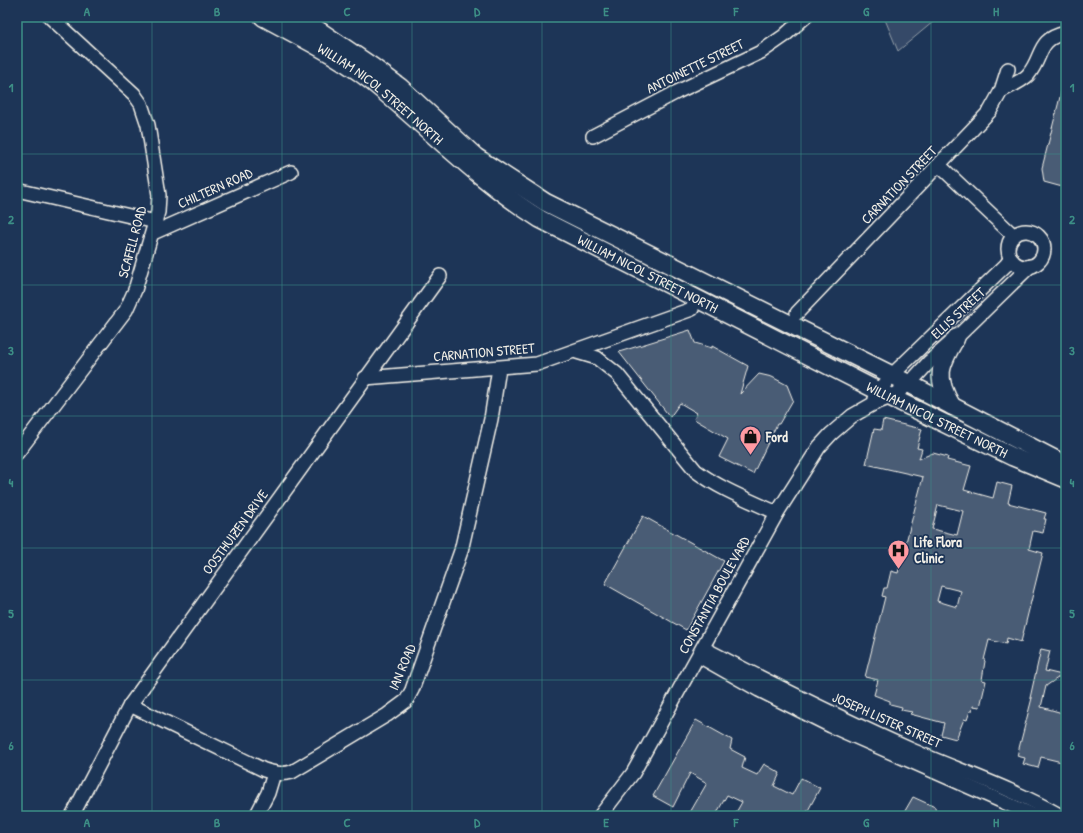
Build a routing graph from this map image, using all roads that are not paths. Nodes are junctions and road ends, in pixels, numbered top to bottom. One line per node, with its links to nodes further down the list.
1 (50, 17): 12 (street, SCAFELL ROAD)
2 (263, 17): 25 (main road, WILLIAM NICOL STREET NORTH)
3 (292, 17): 22 (main road, WILLIAM NICOL STREET NORTH)
4 (805, 17): 8 (street, ANTOINETTE STREET)
5 (1066, 33): 7 (street)
6 (1008, 69): 7 (street, CARNATION STREET)
7 (1001, 91): 9 (street, CARNATION STREET)
8 (593, 136)
9 (940, 166): 13 (street); 18 (street, CARNATION STREET)
10 (291, 172): 12 (street, CHILTERN ROAD)
11 (17, 190): 12 (street)
12 (154, 227): 27 (street, SCAFELL ROAD)
13 (1014, 236): 14 (street); 15 (street, ELLIS STREET)
14 (1011, 258): 15 (street); 22 (street, ELLIS STREET)
15 (1030, 266): 19 (street, ELLIS STREET)
16 (440, 276): 23 (street, OOSTHUIZEN DRIVE)
17 (692, 310): 20 (street, CARNATION STREET)
18 (797, 313)
19 (956, 338): 24 (street, ELLIS STREET); 26 (main road)
20 (577, 352): 21 (street, CARNATION STREET); 30 (street)
21 (498, 368): 23 (street, CARNATION STREET); 33 (street, IAN ROAD)
22 (892, 375): 24 (main road, WILLIAM NICOL STREET NORTH); 25 (street, CONSTANTIA BOULEVARD)
23 (365, 378): 32 (street, OOSTHUIZEN DRIVE)
24 (909, 384): 25 (street, CONSTANTIA BOULEVARD); 26 (main road, WILLIAM NICOL STREET NORTH)
25 (881, 397): 29 (main road, WILLIAM NICOL STREET NORTH); 30 (street, CONSTANTIA BOULEVARD)
26 (952, 406): 28 (main road, WILLIAM NICOL STREET NORTH)
27 (17, 453)
28 (1066, 465)
29 (1066, 479)
30 (777, 513): 31 (street, CONSTANTIA BOULEVARD)
31 (701, 652): 36 (street, CONSTANTIA BOULEVARD); 37 (street, JOSEPH LISTER STREET); 38 (street, JOSEPH LISTER STREET)
32 (130, 705): 33 (street); 34 (street, OOSTHUIZEN DRIVE)
33 (274, 773): 35 (street)
34 (72, 816)
35 (256, 816)
36 (600, 816)
37 (1035, 816)
38 (1061, 816)

